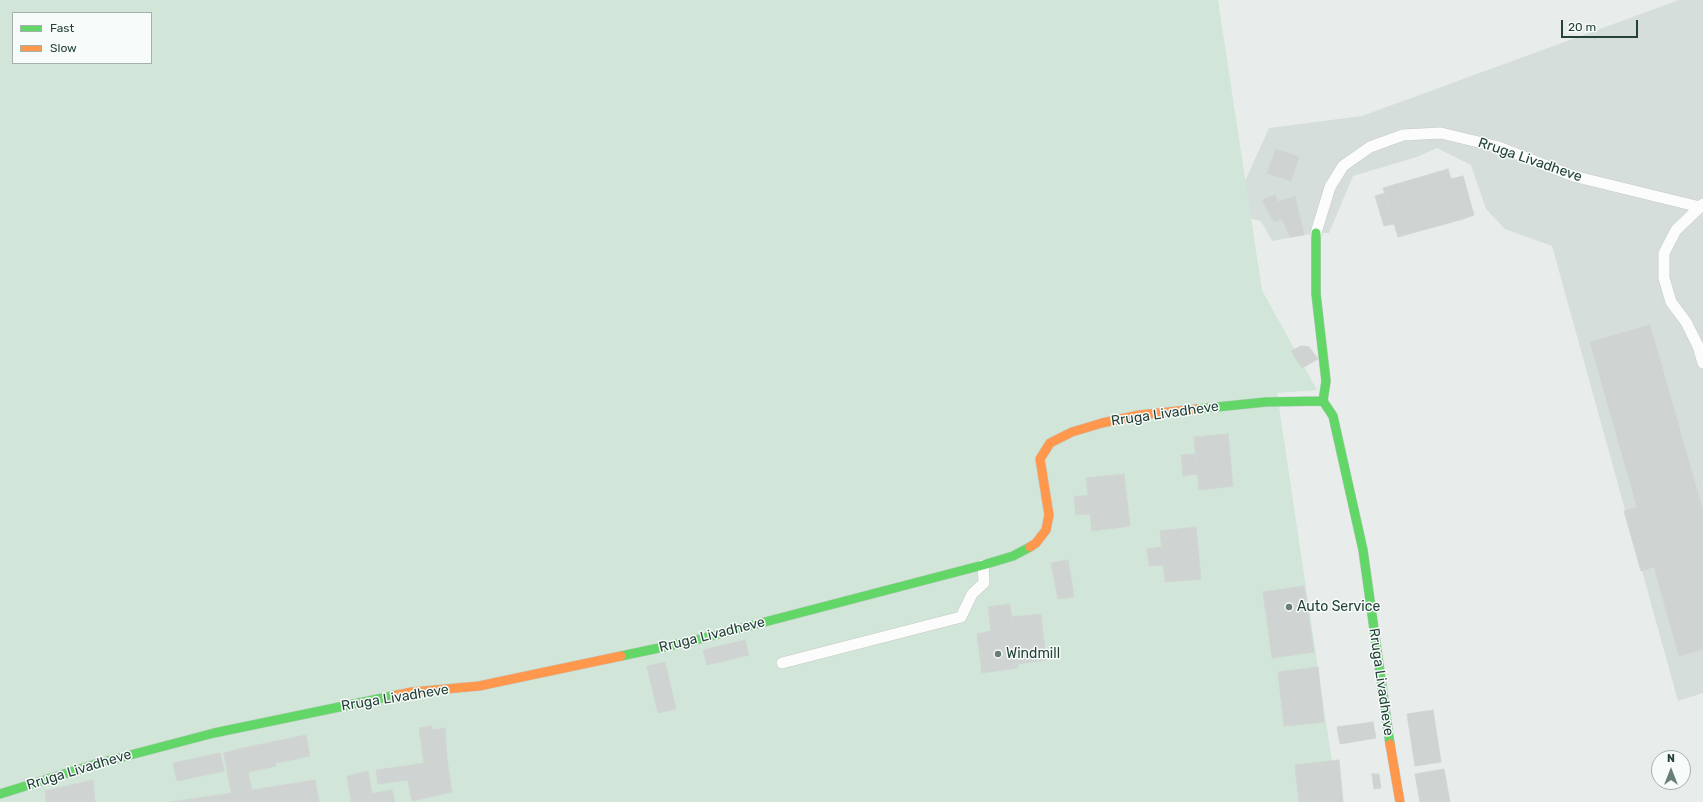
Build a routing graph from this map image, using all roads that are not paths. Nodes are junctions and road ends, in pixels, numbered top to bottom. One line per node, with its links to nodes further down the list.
1 (1702, 206): 2 (lane, Rruga Livadheve); 3 (lane)
2 (1316, 233): 4 (street, Rruga Livadheve)
3 (1703, 363)
4 (1323, 401): 5 (street, Rruga Livadheve); 8 (street, Rruga Livadheve)
5 (983, 565): 6 (lane); 7 (street, Rruga Livadheve)
6 (782, 663)
7 (6, 796)
8 (1400, 802)

